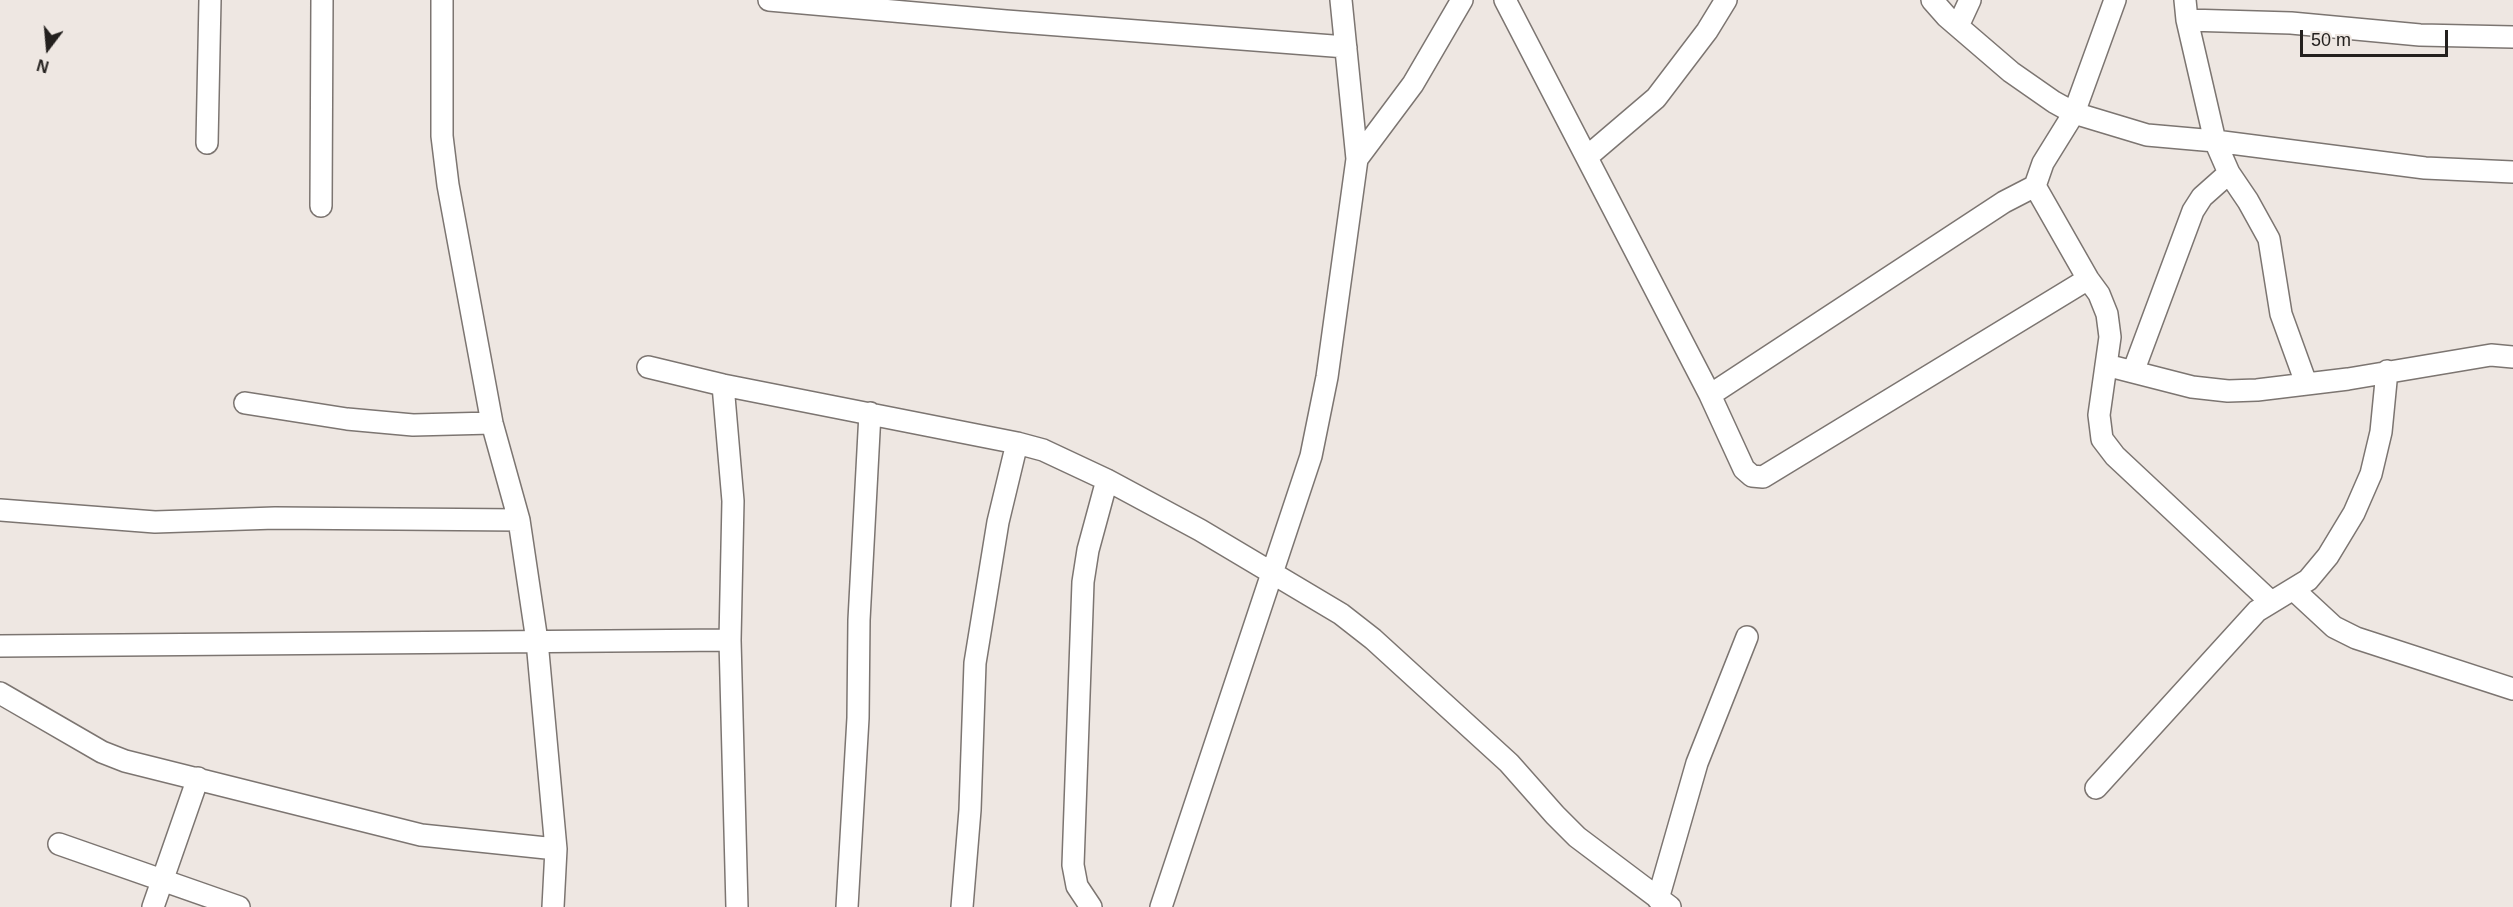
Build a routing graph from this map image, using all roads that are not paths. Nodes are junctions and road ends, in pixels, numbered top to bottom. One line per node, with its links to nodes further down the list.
1 (210, 0): 18 (street)
2 (322, 0): 24 (street)
3 (442, 0): 36 (street)
4 (770, 0): 15 (street)
5 (1341, 0): 15 (street)
6 (1461, 0): 20 (street)
7 (1504, 0): 19 (street)
8 (1726, 0): 19 (street)
9 (1932, 0): 13 (street)
10 (1970, 0): 13 (street)
11 (2115, 0): 16 (street)
12 (2186, 10): 14 (street); 17 (street)
13 (1958, 26): 16 (street)
14 (2513, 37)
15 (1346, 47): 20 (street)
16 (2074, 113): 17 (street); 23 (street)
17 (2215, 141): 21 (street); 22 (street)
18 (207, 142)
19 (1588, 156): 33 (street)
20 (1358, 159): 41 (street)
21 (2513, 172)
22 (2229, 173): 30 (street); 31 (street)
23 (2035, 186): 25 (street); 33 (street)
24 (321, 206)
25 (2088, 279): 27 (street); 33 (street)
26 (2513, 357): 29 (street)
27 (2106, 365): 30 (street); 43 (street)
28 (648, 367): 32 (street)
29 (2387, 371): 31 (street); 42 (street)
30 (2133, 372): 31 (street)
31 (2306, 384)
32 (723, 385): 35 (street); 45 (street)
33 (1710, 395)
34 (245, 404): 36 (street)
35 (870, 413): 37 (street); 60 (street)
36 (492, 423): 40 (street)
37 (1017, 443): 38 (street); 61 (street)
38 (1107, 480): 41 (street); 62 (street)
39 (0, 510): 40 (street)
40 (519, 520): 46 (street)
41 (1272, 572): 55 (street); 63 (street)
42 (2294, 590): 43 (street); 48 (street)
43 (2271, 602): 51 (street)
44 (1747, 637): 55 (street)
45 (730, 640): 46 (street); 59 (street)
46 (537, 641): 47 (street); 53 (street)
47 (0, 646)
48 (2513, 689)
49 (0, 693): 50 (street)
50 (198, 778): 53 (street); 54 (street)
51 (2096, 788)
52 (59, 844): 54 (street)
53 (556, 849): 58 (street)
54 (163, 881): 56 (street); 57 (street)
55 (1664, 903)
56 (153, 907)
57 (239, 907)
58 (553, 907)
59 (737, 907)
60 (847, 907)
61 (962, 907)
62 (1091, 907)
63 (1161, 907)

